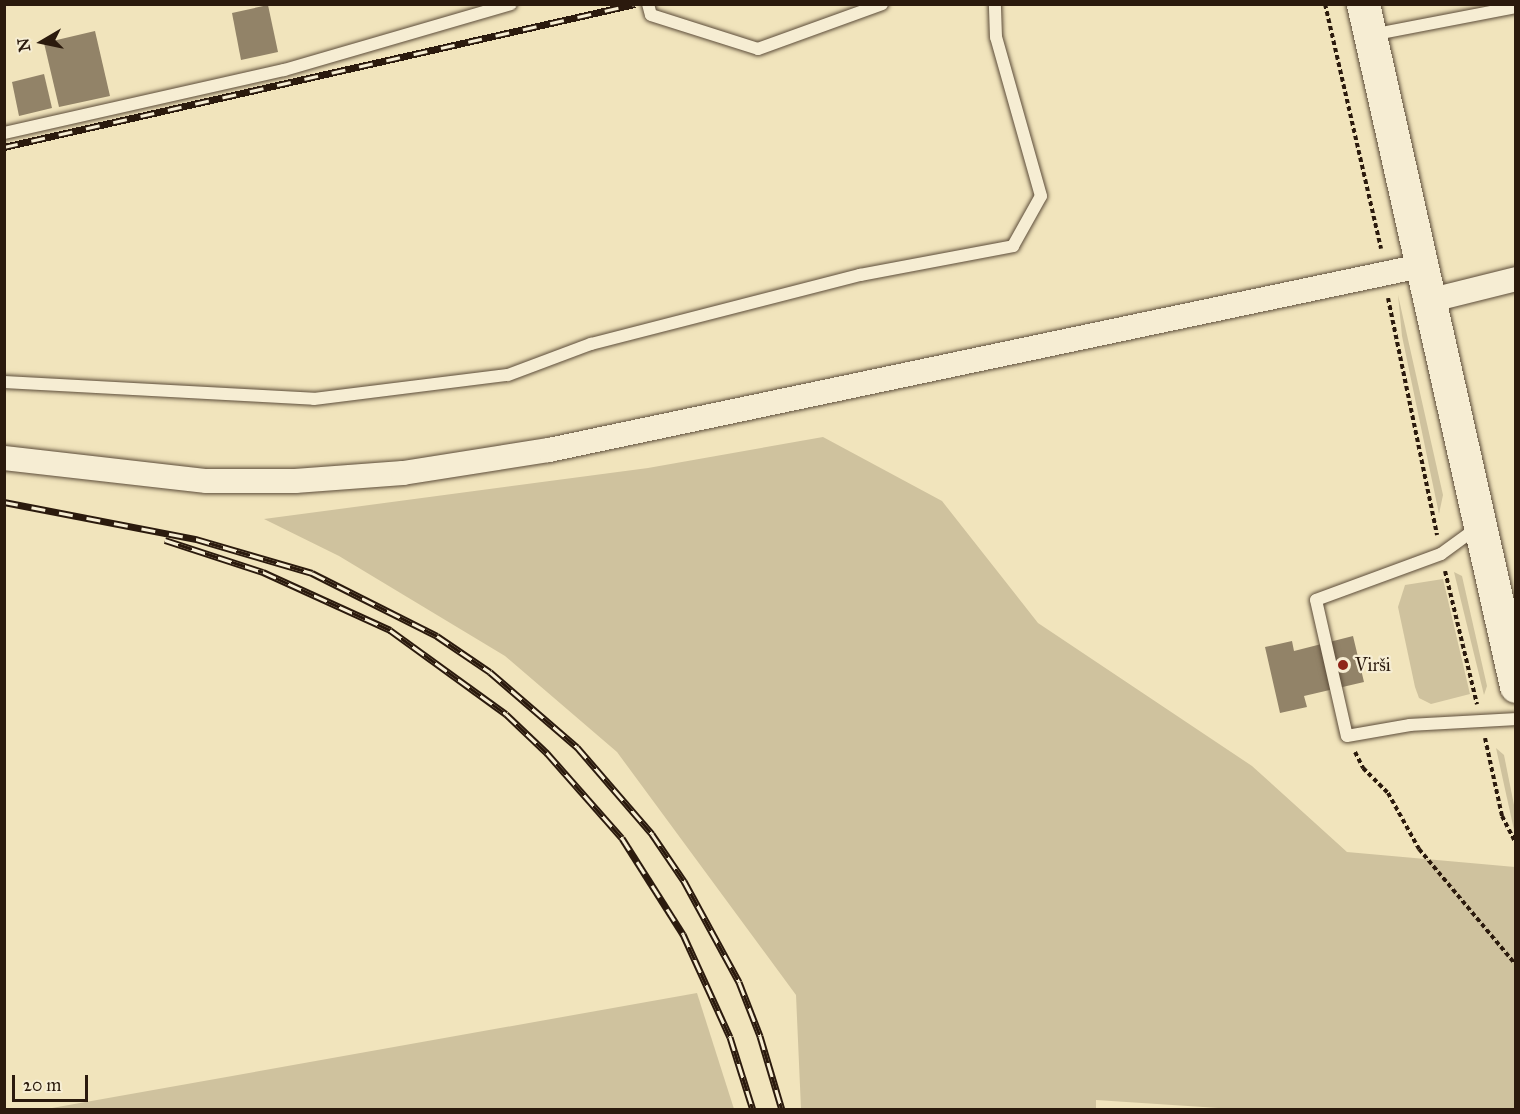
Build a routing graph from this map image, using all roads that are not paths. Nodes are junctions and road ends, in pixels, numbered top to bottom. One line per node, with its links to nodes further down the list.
1 (511, 4): 8 (lane)
2 (648, 4): 3 (lane)
3 (882, 4)
4 (995, 4): 12 (lane)
5 (1363, 4): 7 (main road)
6 (1515, 7): 7 (lane)
7 (1370, 36): 9 (main road)
8 (4, 134)
9 (1421, 266): 11 (main road); 13 (street)
10 (1515, 279): 11 (street)
11 (1428, 301): 14 (main road)
12 (4, 382)
13 (4, 458)
14 (1479, 527): 15 (main road); 16 (lane)
15 (1515, 686)
16 (1515, 719)

